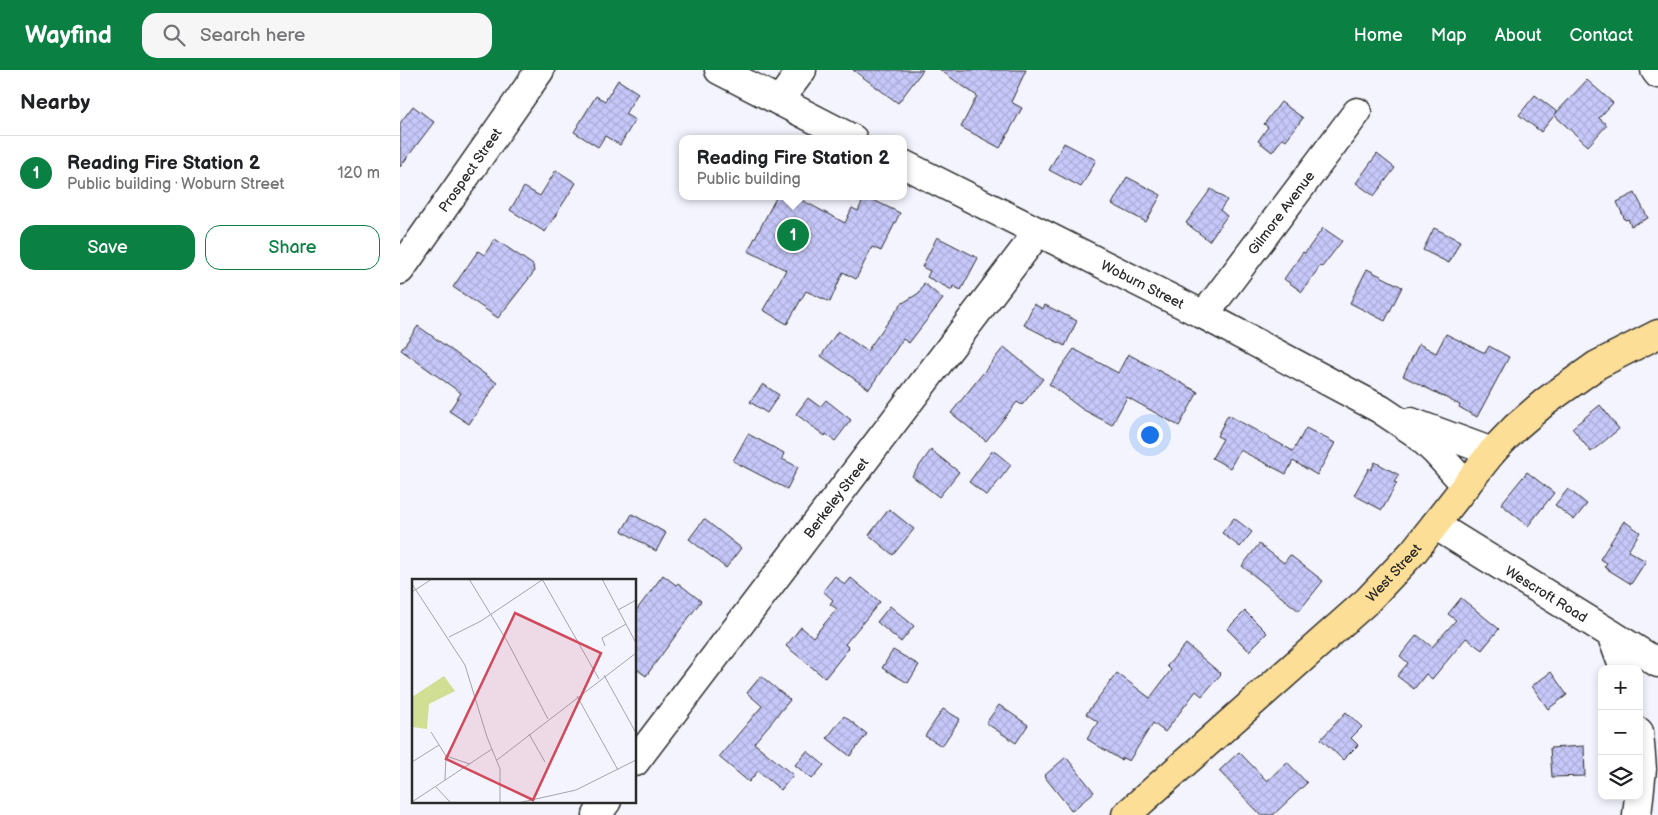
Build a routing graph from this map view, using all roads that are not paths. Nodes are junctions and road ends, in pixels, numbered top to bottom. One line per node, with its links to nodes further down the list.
1 (540, 70): 11 (street, Prospect Street)
2 (719, 70): 6 (street)
3 (802, 70): 6 (street)
4 (1655, 70): 5 (street)
5 (1658, 74)
6 (779, 101): 8 (street)
7 (1357, 112): 12 (street, Gilmore Avenue)
8 (845, 135)
9 (907, 166): 10 (street, Woburn Street)
10 (1038, 232): 12 (street, Woburn Street); 22 (street, Berkeley Street)
11 (400, 270)
12 (1204, 315): 14 (street, Woburn Street)
13 (1658, 334): 15 (main road, West Street)
14 (1380, 409): 15 (street, Woburn Street); 16 (street, Woburn Street)
15 (1492, 452): 16 (main road, West Street)
16 (1466, 485): 17 (main road, West Street)
17 (1435, 525): 18 (street, Wescroft Road); 26 (main road, West Street)
18 (1612, 634): 19 (street, Wescroft Road); 20 (street)
19 (1658, 663)
20 (1623, 665)
21 (1641, 755): 27 (street)
22 (636, 761)
23 (606, 802): 25 (street)
24 (1658, 811): 28 (street)
25 (598, 815)
26 (1126, 815)
27 (1637, 815)
28 (1652, 815)

